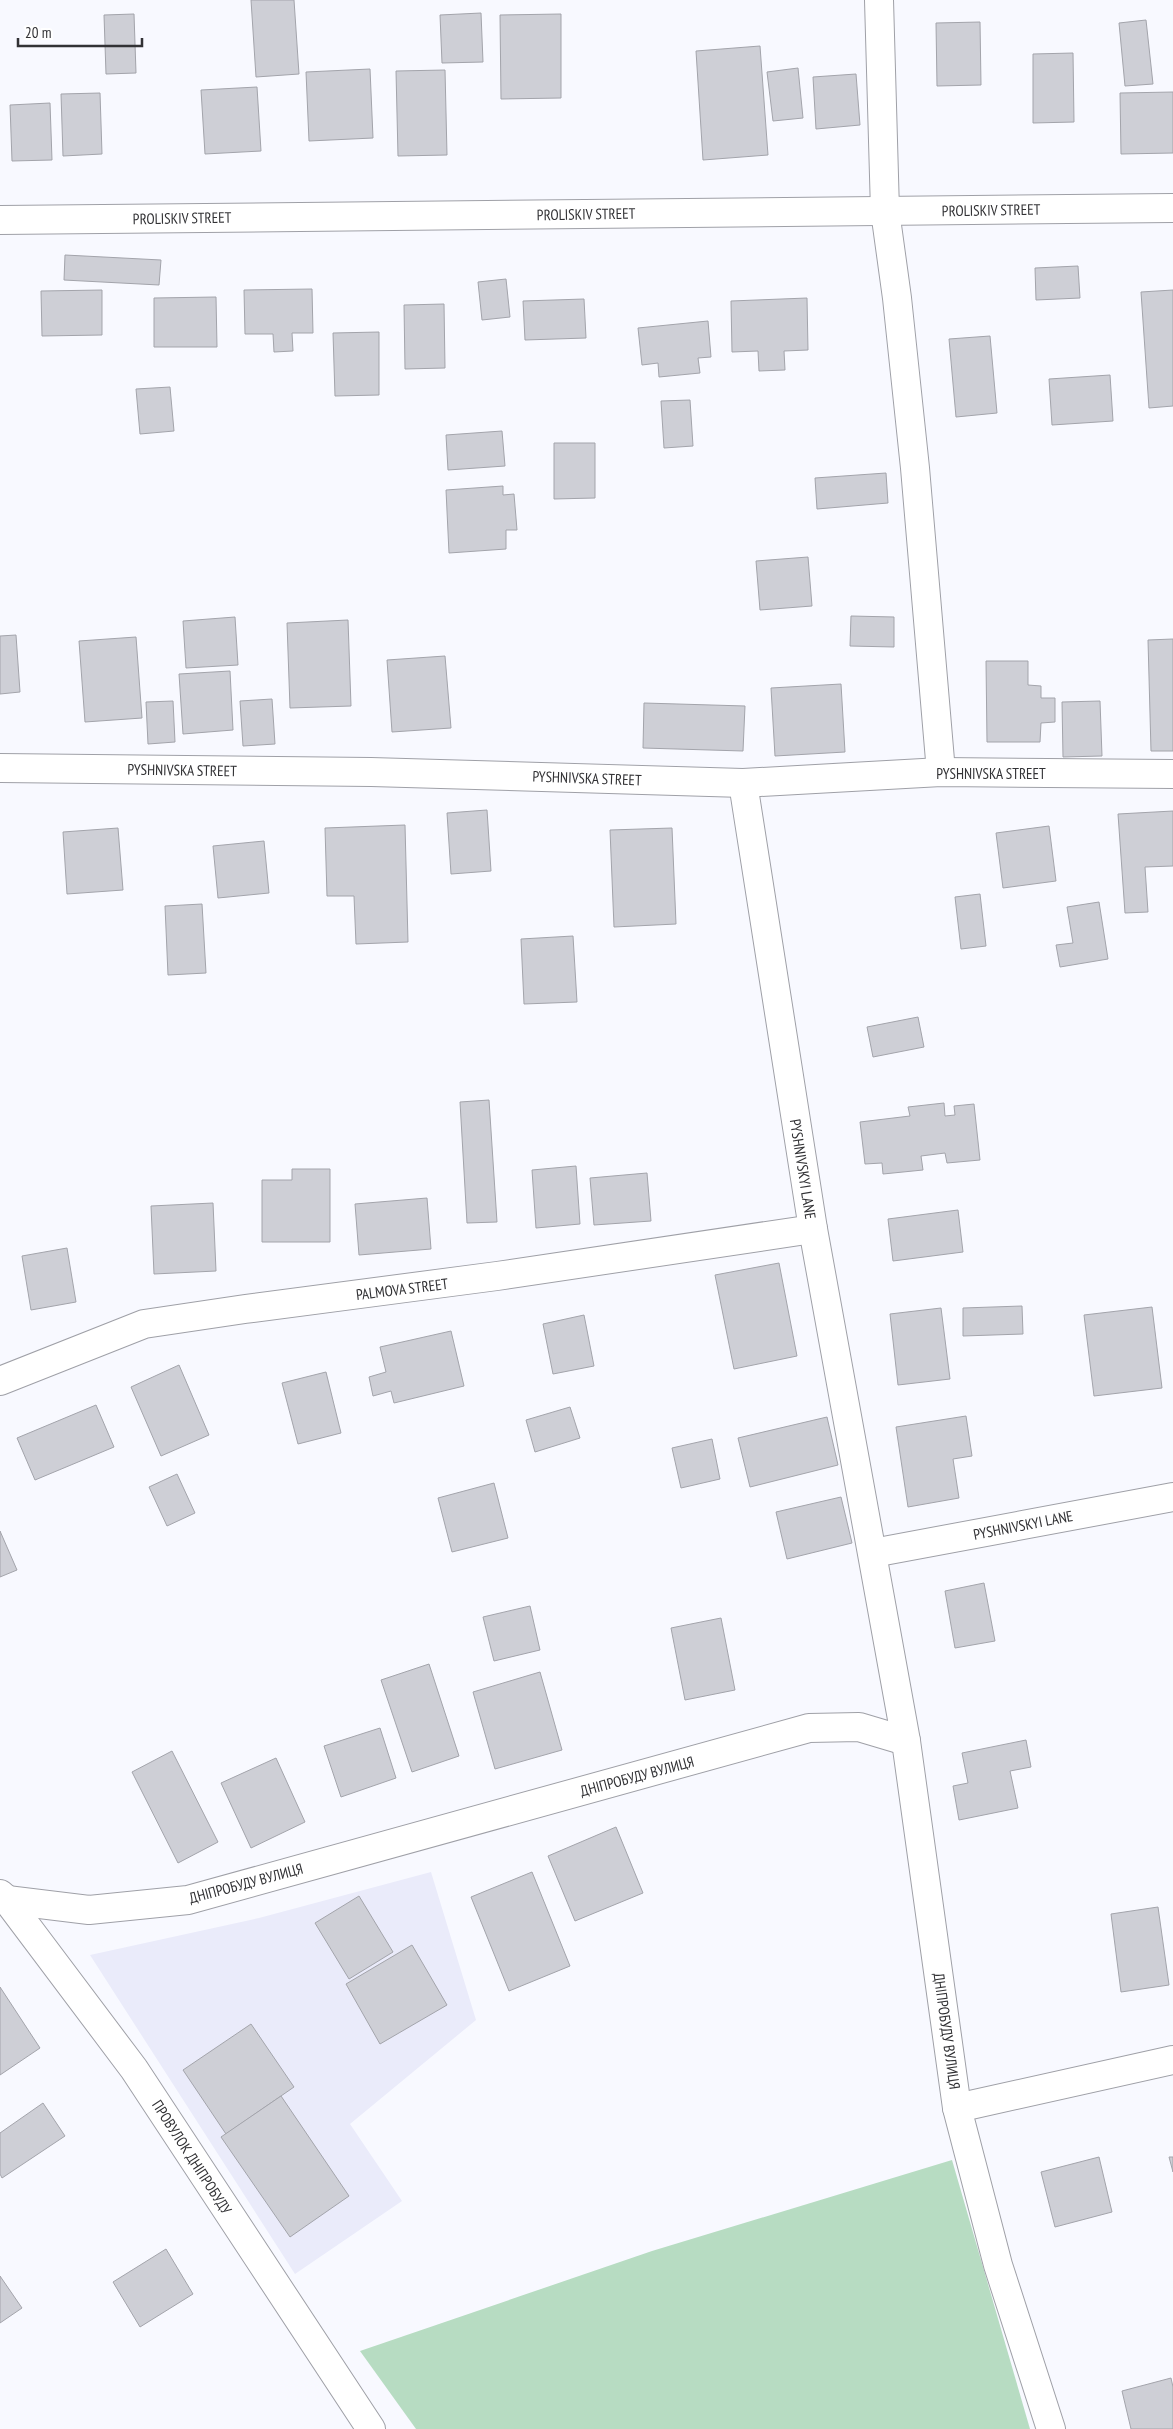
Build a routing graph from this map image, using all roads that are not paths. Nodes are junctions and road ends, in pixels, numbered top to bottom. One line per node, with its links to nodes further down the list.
1 (879, 0): 3 (street)
2 (1173, 208): 3 (street, PROLISKIV STREET)
3 (885, 211): 4 (street, PROLISKIV STREET); 6 (street)
4 (0, 220)
5 (0, 768): 8 (street, PYSHNIVSKA STREET)
6 (941, 772): 7 (street, PYSHNIVSKA STREET); 8 (street, PYSHNIVSKA STREET)
7 (1173, 774)
8 (744, 783): 9 (street, PYSHNIVSKYI LANE)
9 (813, 1229): 10 (street, PALMOVA STREET); 12 (street, PYSHNIVSKYI LANE)
10 (0, 1381)
11 (1173, 1497): 12 (street, PYSHNIVSKYI LANE)
12 (873, 1553): 13 (street, PYSHNIVSKYI LANE)
13 (906, 1741): 14 (street, ДНІПРОБУДУ ВУЛИЦЯ); 16 (street, ДНІПРОБУДУ ВУЛИЦЯ)
14 (4, 1897): 17 (street, ПРОВУЛОК ДНІПРОБУДУ)
15 (1173, 2060): 16 (street, ДНІПРОБУДУ ВУЛИЦЯ)
16 (958, 2108): 18 (street, ДНІПРОБУДУ ВУЛИЦЯ)
17 (371, 2429)
18 (1051, 2429)

